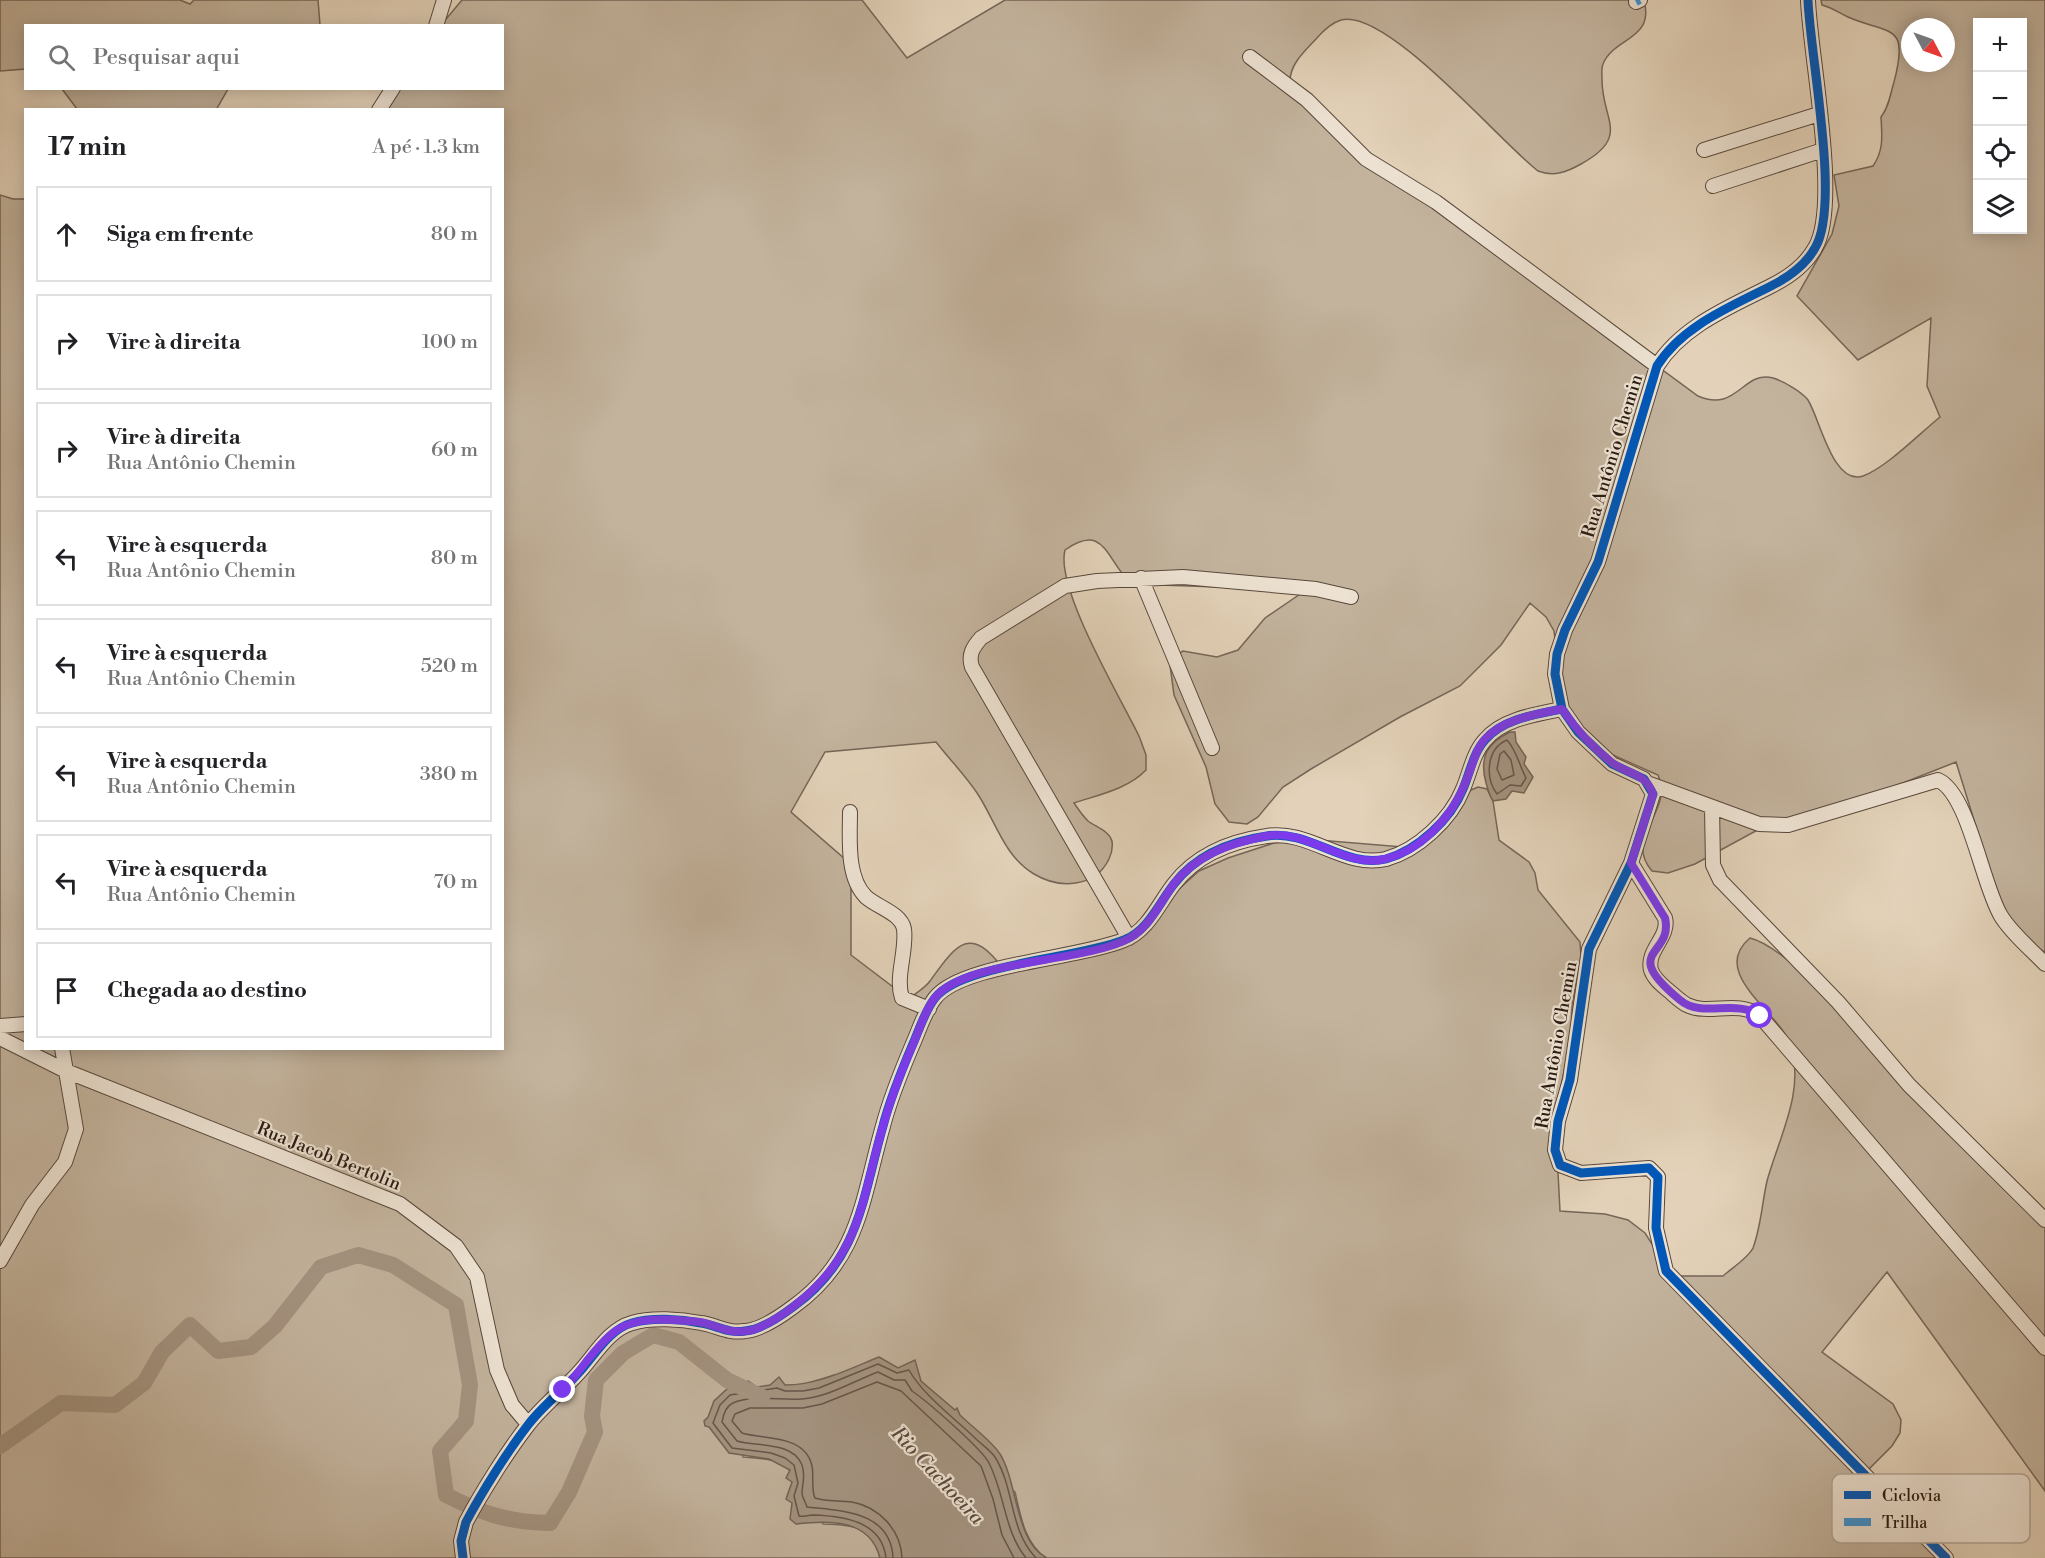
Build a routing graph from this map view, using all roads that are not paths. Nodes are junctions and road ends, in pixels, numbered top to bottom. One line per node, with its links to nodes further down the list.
1 (444, 0): 3 (street)
2 (1808, 0): 7 (street, Rua Antônio Chemin)
3 (437, 24)
4 (1250, 57): 11 (street)
5 (392, 90): 6 (street)
6 (380, 108)
7 (1819, 114): 8 (street); 9 (street, Rua Antônio Chemin)
8 (1704, 150)
9 (1823, 150): 10 (street); 11 (street, Rua Antônio Chemin)
10 (1713, 186)
11 (1657, 366): 14 (street, Rua Antônio Chemin)
12 (1141, 578): 13 (street); 15 (street); 20 (street)
13 (1351, 597)
14 (1562, 709): 16 (street, Rua Antônio Chemin); 20 (street)
15 (1212, 748)
16 (1650, 784): 17 (street); 19 (street, Rua Antônio Chemin)
17 (1712, 807): 21 (street); 28 (street)
18 (850, 812): 22 (street)
19 (1631, 863): 30 (street); 32 (street, Rua Antônio Chemin)
20 (1129, 938): 22 (street)
21 (2045, 964)
22 (929, 1009): 31 (street)
23 (24, 1024): 24 (street)
24 (0, 1026)
25 (0, 1038): 27 (street, Rua Jacob Bertolin)
26 (62, 1050): 27 (street)
27 (66, 1071): 29 (street); 31 (street, Rua Jacob Bertolin)
28 (2045, 1220)
29 (0, 1261)
30 (2045, 1348)
31 (528, 1424): 34 (street)
32 (1864, 1474)
33 (1931, 1543): 35 (street, Rua Antônio Chemin)
34 (463, 1558)
35 (1946, 1558)

